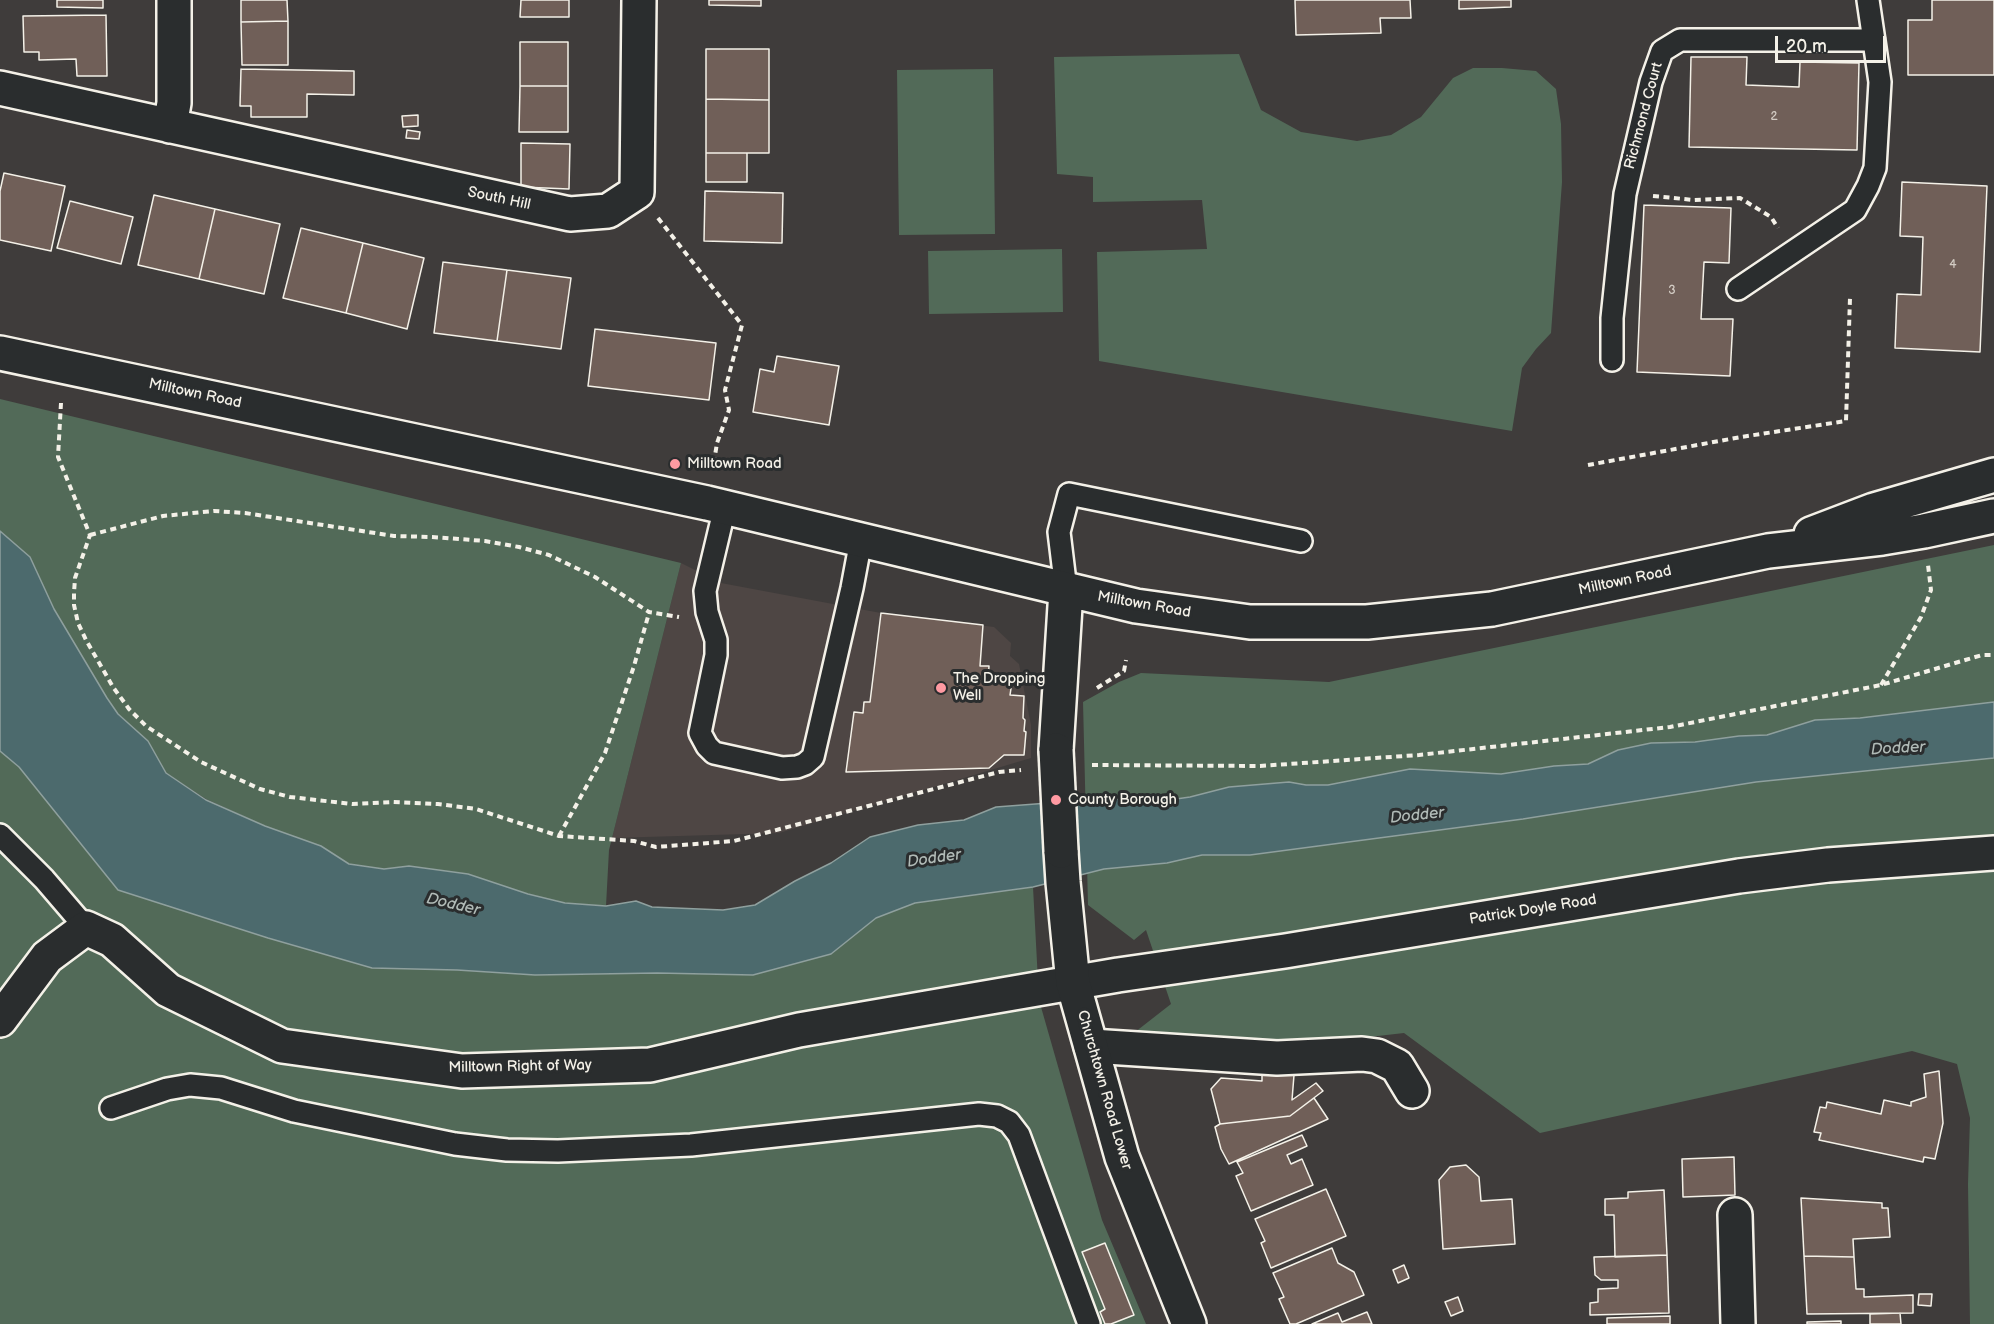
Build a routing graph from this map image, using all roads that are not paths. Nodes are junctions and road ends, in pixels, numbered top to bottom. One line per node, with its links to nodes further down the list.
1 (174, 0): 6 (street)
2 (639, 0): 6 (street, South Hill)
3 (1868, 0): 4 (lane)
4 (1874, 40): 7 (lane); 9 (lane, Richmond Court)
5 (0, 88): 6 (street, South Hill)
6 (170, 126)
7 (1738, 289)
8 (0, 353): 11 (street, Milltown Road)
9 (1612, 360)
10 (1994, 475): 15 (street, Milltown Road)
11 (726, 507): 13 (street, Milltown Road); 13 (lane)
12 (1994, 516): 15 (street, Milltown Road)
13 (861, 540): 16 (street, Milltown Road)
14 (1301, 541): 16 (lane)
15 (1768, 551): 16 (street, Milltown Road)
16 (1066, 590): 20 (street, Churchtown Road Lower, bridge)
17 (0, 835): 19 (lane)
18 (1994, 853): 20 (street, Patrick Doyle Road)
19 (86, 928): 20 (street, Milltown Right of Way); 21 (street)
20 (1073, 983): 22 (street, Churchtown Road Lower)
21 (0, 1020)
22 (1091, 1046): 23 (street); 27 (street, Churchtown Road Lower)
23 (1412, 1091)
24 (111, 1108): 26 (lane)
25 (1735, 1215): 28 (street)
26 (1089, 1324)
27 (1189, 1324)
28 (1738, 1324)

